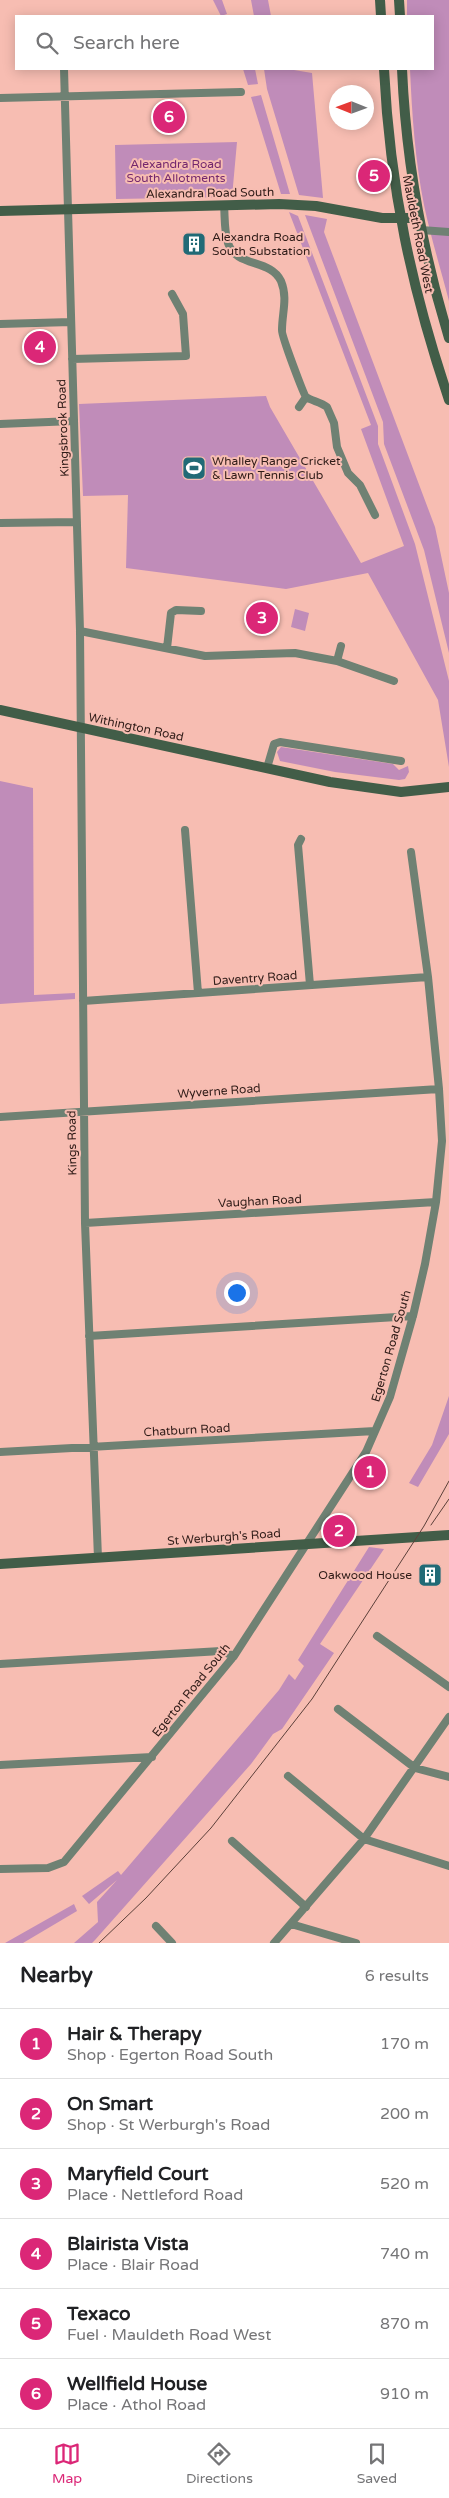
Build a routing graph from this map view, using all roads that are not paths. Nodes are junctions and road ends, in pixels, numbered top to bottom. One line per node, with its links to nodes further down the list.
1 (380, 0): 3 (street)
2 (399, 0): 4 (street)
3 (381, 15)
4 (400, 15)
5 (64, 70): 9 (street, Kingsbrook Road)
6 (384, 70): 15 (street, Mauldeth Road West)
7 (402, 70): 14 (street, Mauldeth Road West)
8 (241, 92): 9 (street)
9 (65, 96): 10 (street); 12 (street, Kingsbrook Road)
10 (0, 98)
11 (224, 205): 12 (street, Alexandra Road South); 15 (street, Alexandra Road South); 23 (street)
12 (68, 210): 13 (street, Alexandra Road South); 19 (street, Kingsbrook Road)
13 (0, 211)
14 (419, 218): 15 (street, Alexandra Road South); 16 (street, Mauldeth Road West)
15 (400, 219): 24 (street, Mauldeth Road West)
16 (422, 230): 17 (street); 21 (street, Mauldeth Road West)
17 (449, 232)
18 (172, 294): 22 (street)
19 (71, 322): 20 (street); 22 (street, Kingsbrook Road)
20 (0, 324)
21 (449, 338)
22 (72, 359): 26 (street, Kingsbrook Road)
23 (306, 397): 25 (street); 28 (street)
24 (449, 400)
25 (299, 407)
26 (73, 422): 27 (street); 29 (street, Kingsbrook Road)
27 (0, 424)
28 (375, 515)
29 (77, 522): 30 (street); 32 (street, Kingsbrook Road)
30 (0, 523)
31 (201, 611): 34 (street)
32 (80, 630): 34 (street); 38 (street, Kingsbrook Road)
33 (341, 646): 35 (street)
34 (167, 648): 35 (street)
35 (337, 661): 36 (street)
36 (394, 680)
37 (0, 710): 38 (street, Withington Road)
38 (81, 727): 40 (street, Withington Road); 48 (street, Kings Road)
39 (401, 761): 40 (street)
40 (268, 768): 41 (street, Withington Road)
41 (449, 788)
42 (185, 830): 47 (street)
43 (301, 839): 46 (street)
44 (411, 852): 45 (street, Egerton Road South)
45 (428, 978): 46 (street, Daventry Road); 49 (street, Egerton Road South)
46 (310, 986): 47 (street, Daventry Road)
47 (198, 993): 48 (street, Daventry Road)
48 (82, 1001): 50 (street, Kings Road)
49 (439, 1089): 50 (street, Wyverne Road); 52 (street, Egerton Road South)
50 (83, 1111): 51 (street, Wyverne Road); 53 (street, Kings Road)
51 (0, 1117)
52 (436, 1202): 53 (street, Vaughan Road); 54 (street, Egerton Road South)
53 (85, 1223): 55 (street, Kings Road)
54 (414, 1316): 55 (street); 56 (street, Egerton Road South)
55 (89, 1336): 57 (street, Kings Road)
56 (375, 1431): 57 (street, Chatburn Road); 60 (street, Egerton Road South)
57 (93, 1447): 58 (street, Chatburn Road); 61 (street, Kings Road)
58 (0, 1452)
59 (449, 1535): 60 (street, St Werburgh's Road)
60 (306, 1543): 61 (street, St Werburgh's Road); 64 (street, Egerton Road South)
61 (98, 1558): 62 (street, St Werburgh's Road)
62 (0, 1564)
63 (377, 1636): 66 (street)
64 (234, 1656): 65 (street); 69 (street, Egerton Road South)
65 (0, 1664)
66 (449, 1687)
67 (338, 1709): 71 (street)
68 (449, 1717): 71 (street)
69 (152, 1757): 70 (street); 77 (street, Egerton Road South)
70 (0, 1766)
71 (415, 1768): 73 (street); 74 (street)
72 (288, 1776): 74 (street)
73 (449, 1777)
74 (364, 1839): 76 (street); 78 (street)
75 (232, 1841): 78 (street)
76 (449, 1866)
77 (0, 1870)
78 (306, 1907): 79 (street)
79 (291, 1924): 82 (street); 83 (street)
80 (156, 1926): 81 (street)
81 (172, 1943)
82 (274, 1943)
83 (356, 1943)

